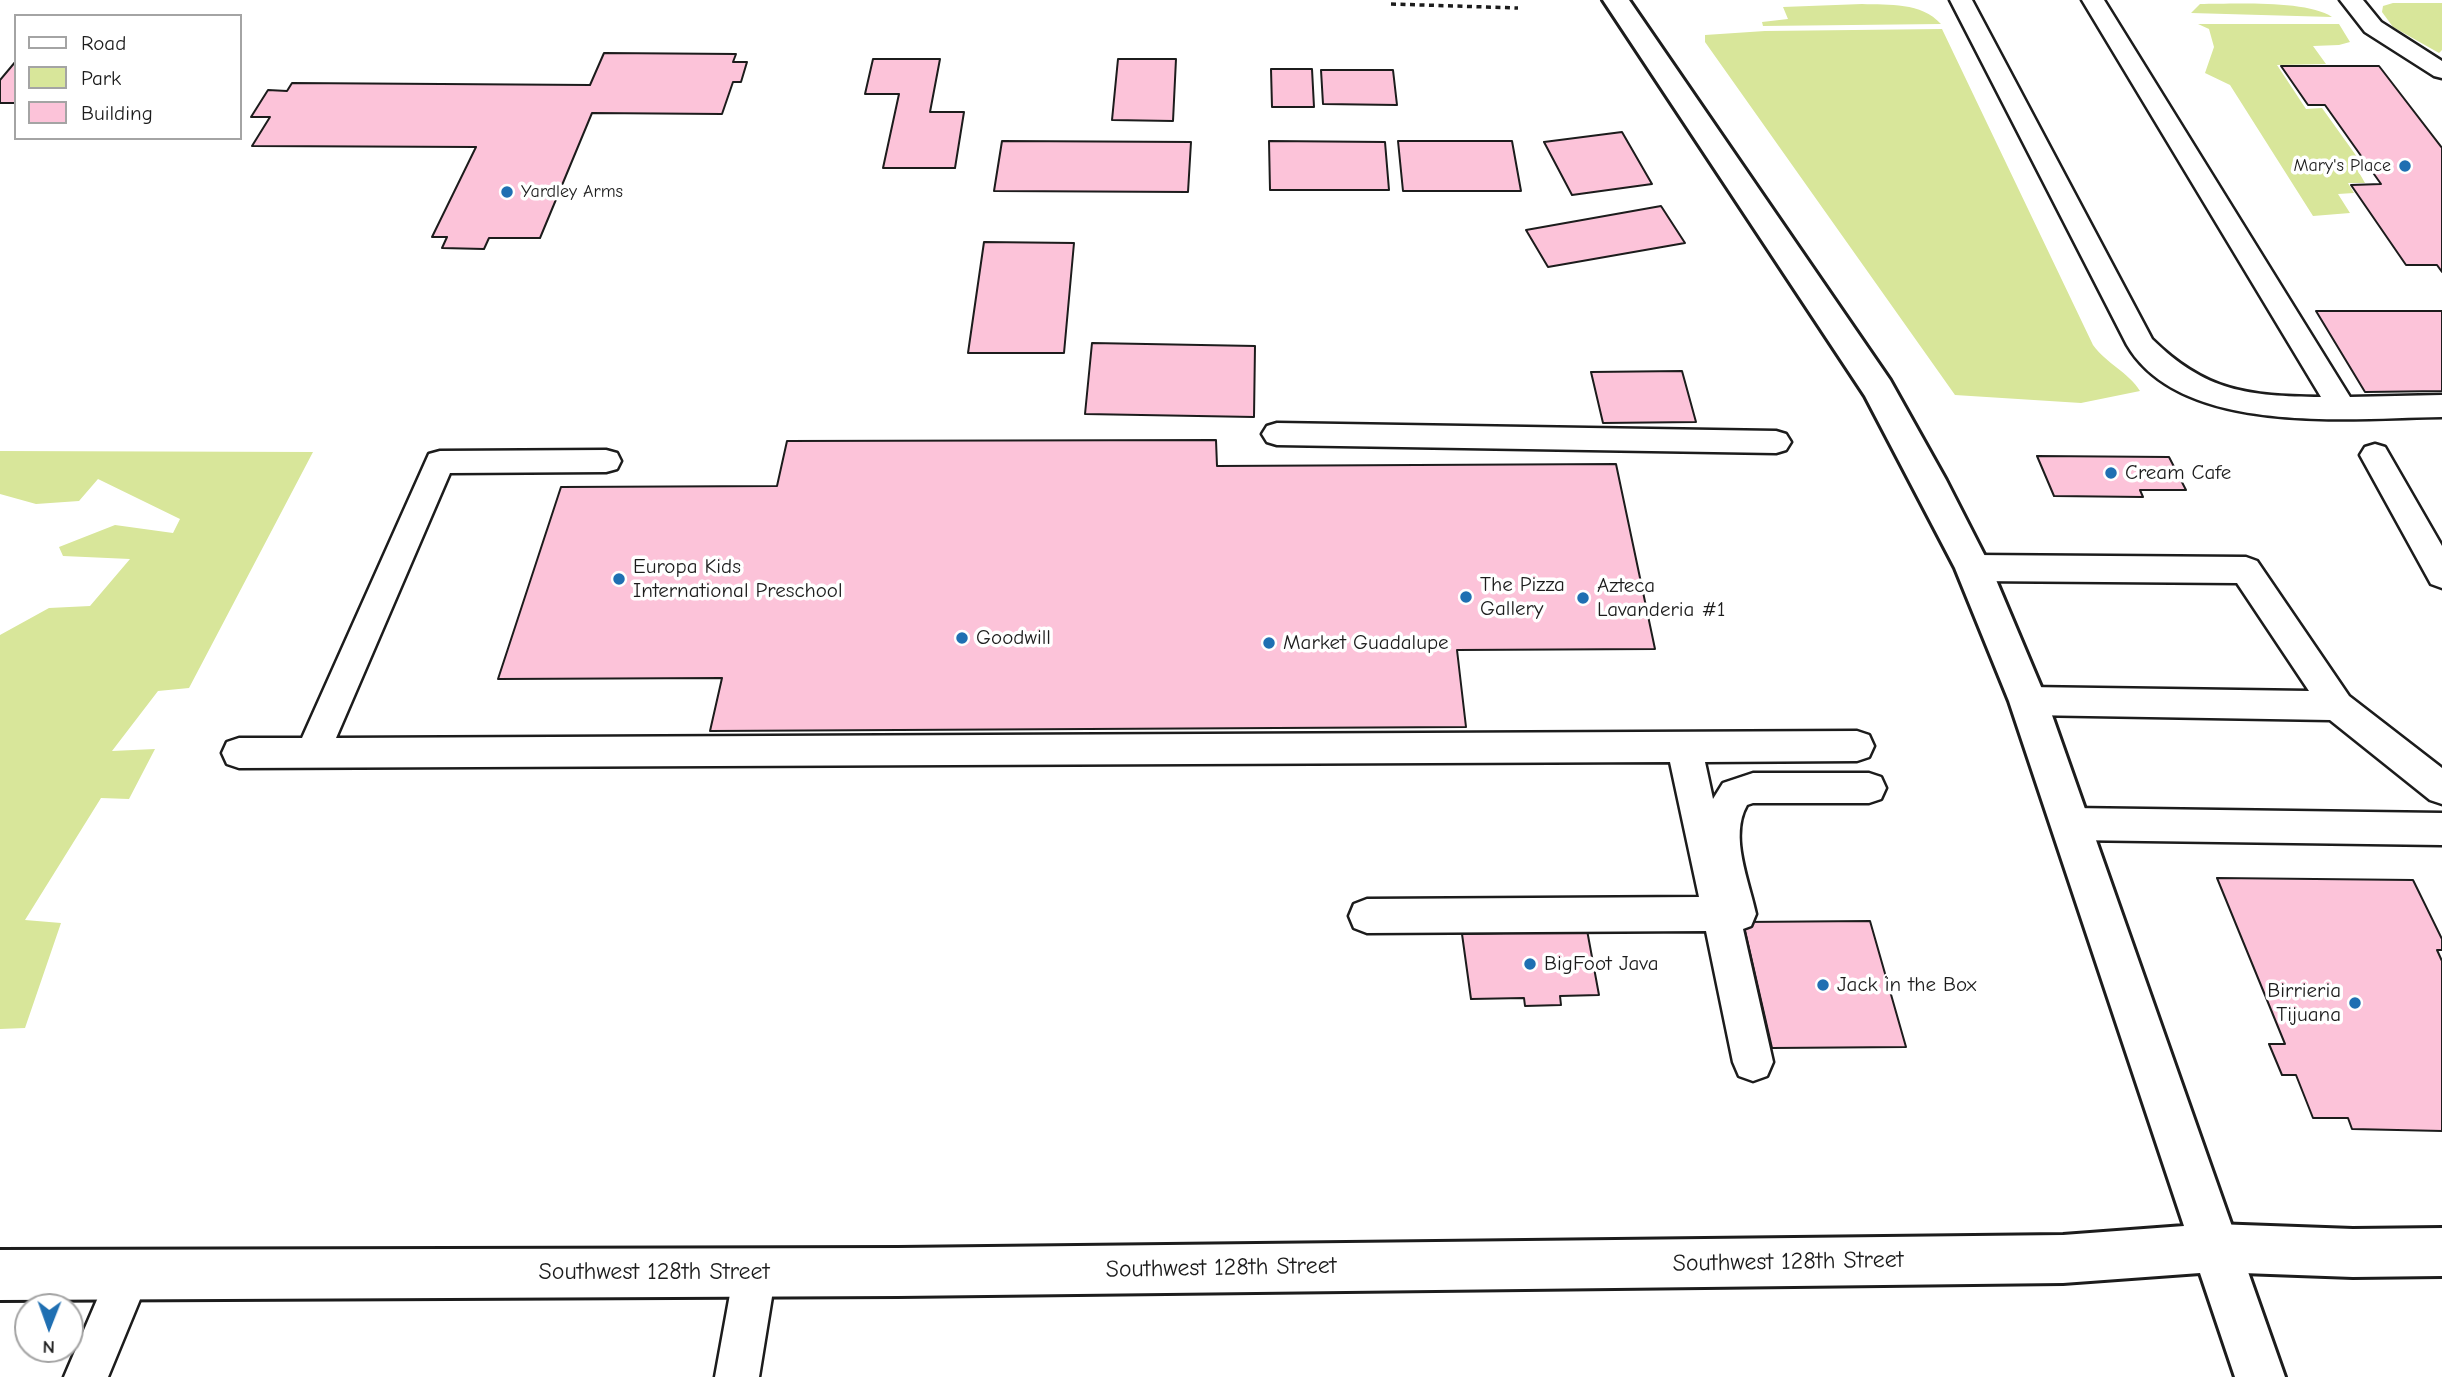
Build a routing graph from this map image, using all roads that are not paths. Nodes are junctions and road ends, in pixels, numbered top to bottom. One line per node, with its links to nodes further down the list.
1 (1616, 0): 12 (main road)
2 (1961, 0): 7 (lane)
3 (2093, 0): 7 (lane)
4 (2351, 0): 5 (lane)
5 (2442, 71)
6 (2442, 406): 7 (lane)
7 (2342, 408)
8 (1277, 434): 9 (lane)
9 (1776, 442)
10 (2375, 455): 13 (lane)
11 (606, 461): 18 (lane)
12 (1973, 568): 14 (main road); 15 (lane)
13 (2442, 575)
14 (2028, 701): 15 (lane); 22 (main road)
15 (2337, 706): 21 (lane)
16 (1684, 746): 17 (lane); 18 (lane); 24 (lane)
17 (1857, 746)
18 (313, 752): 19 (lane)
19 (239, 753)
20 (1868, 788): 24 (lane)
21 (2442, 789)
22 (2071, 824): 23 (lane); 27 (main road)
23 (2442, 829)
24 (1721, 915): 25 (lane); 26 (lane)
25 (1367, 916)
26 (1764, 1058)
27 (2215, 1248): 28 (main road, Southwest 128th Street); 29 (main road, Southwest 128th Street); 34 (main road)
28 (2442, 1252)
29 (755, 1272): 31 (main road, Southwest 128th Street); 33 (lane)
30 (0, 1275): 31 (main road, Southwest 128th Street)
31 (129, 1275): 32 (lane)
32 (86, 1377)
33 (737, 1377)
34 (2260, 1377)

